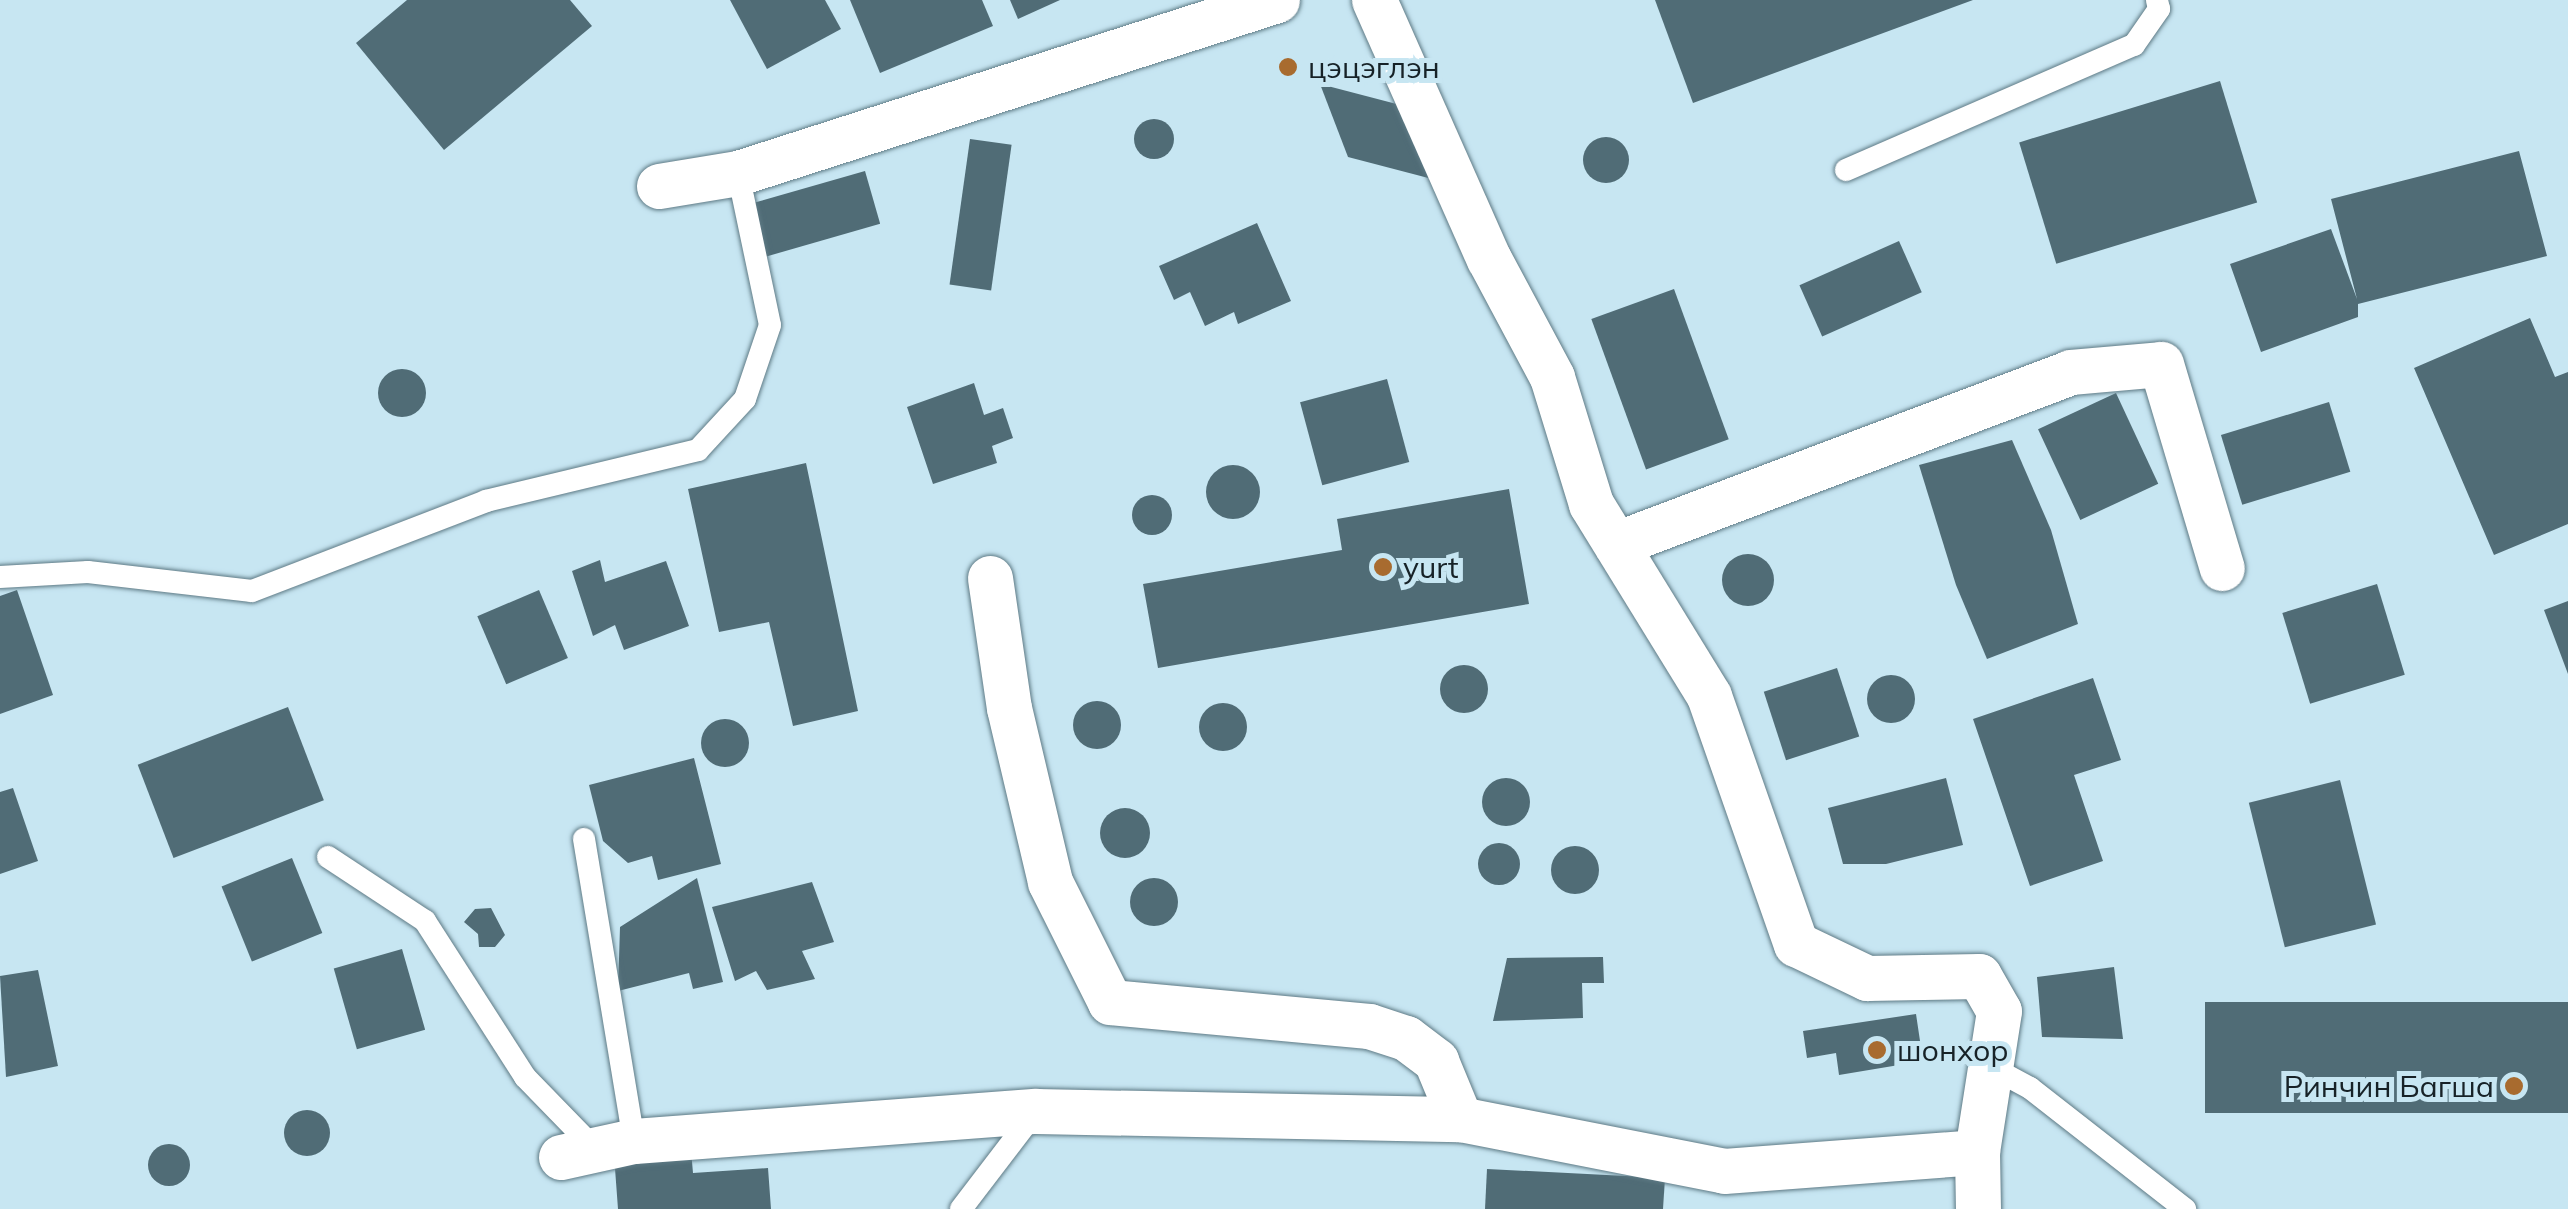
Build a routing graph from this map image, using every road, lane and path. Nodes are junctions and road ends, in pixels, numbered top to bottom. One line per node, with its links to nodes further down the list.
1 (1277, 0): 5 (street)
2 (1374, 0): 7 (street)
3 (2157, 0): 4 (lane)
4 (1846, 170)
5 (738, 173): 6 (street); 9 (lane)
6 (659, 186)
7 (1616, 544): 8 (street); 13 (street)
8 (2222, 568)
9 (0, 577)
10 (990, 578): 15 (street)
11 (584, 839): 16 (lane)
12 (328, 857): 16 (lane)
13 (1989, 1066): 17 (street); 20 (lane)
14 (1036, 1111): 15 (street); 16 (street); 18 (lane)
15 (1460, 1119): 17 (street)
16 (596, 1149)
17 (1977, 1152): 19 (street)
18 (961, 1209)
19 (1978, 1209)
20 (2184, 1209)

